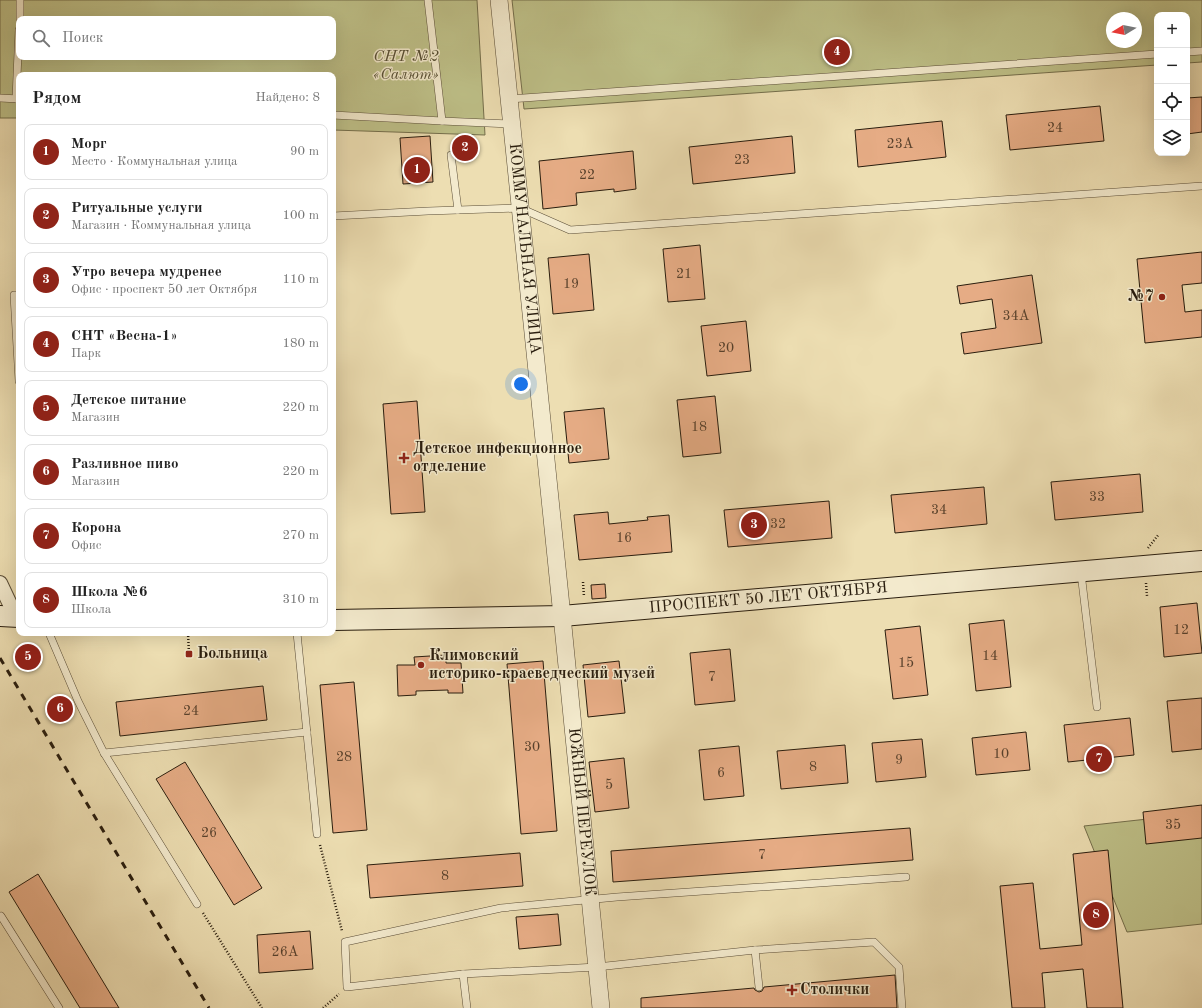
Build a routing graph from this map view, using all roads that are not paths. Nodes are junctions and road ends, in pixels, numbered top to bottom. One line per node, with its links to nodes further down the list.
1 (20, 0): 4 (lane)
2 (428, 0): 14 (lane)
3 (499, 0): 12 (street, КОММУНАЛЬНАЯ УЛИЦА)
4 (20, 16)
5 (1202, 51): 6 (lane)
6 (1190, 52)
7 (1154, 54): 12 (lane)
8 (18, 60): 9 (lane)
9 (18, 72)
10 (0, 98): 11 (lane)
11 (16, 99)
12 (509, 99): 15 (street, КОММУНАЛЬНАЯ УЛИЦА)
13 (336, 115): 14 (lane)
14 (442, 121): 15 (lane)
15 (512, 124): 18 (street, КОММУНАЛЬНАЯ УЛИЦА)
16 (451, 155): 19 (lane)
17 (1202, 186): 18 (lane)
18 (520, 208): 19 (lane); 26 (street, КОММУНАЛЬНАЯ УЛИЦА)
19 (458, 210): 20 (lane)
20 (336, 216)
21 (16, 295): 22 (lane)
22 (16, 329)
23 (1202, 561): 24 (main road, ПРОСПЕКТ 50 ЛЕТ ОКТЯБРЯ)
24 (1081, 571): 26 (main road, ПРОСПЕКТ 50 ЛЕТ ОКТЯБРЯ); 31 (lane)
25 (0, 583): 27 (street)
26 (562, 616): 28 (main road, ПРОСПЕКТ 50 ЛЕТ ОКТЯБРЯ); 36 (street, ЮЖНЫЙ ПЕРЕУЛОК)
27 (12, 617)
28 (336, 620)
29 (49, 636): 33 (lane)
30 (296, 636): 32 (lane)
31 (1097, 707)
32 (308, 732): 33 (lane); 34 (lane)
33 (104, 753): 37 (lane)
34 (318, 834)
35 (906, 877): 36 (lane)
36 (590, 900): 40 (street, ЮЖНЫЙ ПЕРЕУЛОК); 41 (lane)
37 (197, 904)
38 (1, 916): 43 (lane)
39 (755, 950): 40 (lane); 42 (lane); 46 (lane)
40 (597, 967): 41 (lane); 45 (street, ЮЖНЫЙ ПЕРЕУЛОК)
41 (463, 974): 44 (lane)
42 (759, 987)
43 (59, 1008)
44 (466, 1008)
45 (601, 1008)
46 (902, 1008)

